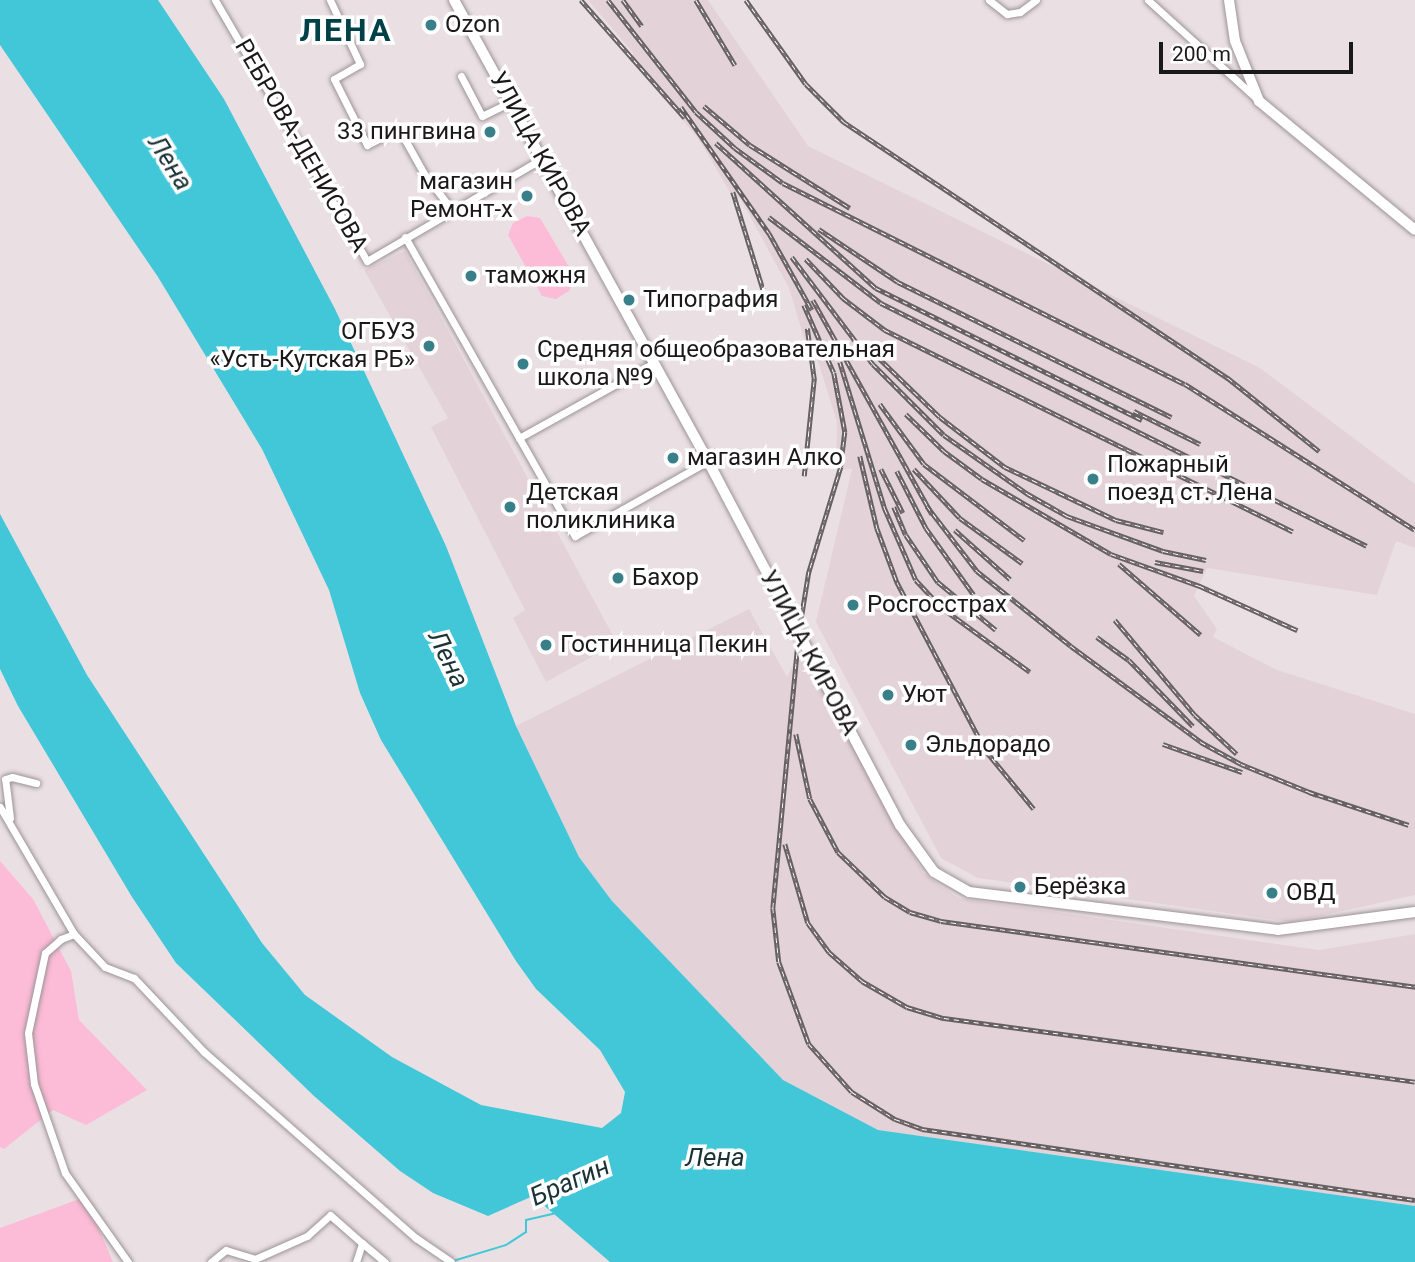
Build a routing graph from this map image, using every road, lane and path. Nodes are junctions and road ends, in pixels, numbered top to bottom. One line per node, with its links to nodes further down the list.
1 (215, 0): 14 (street, РЕБРОВА-ДЕНИСОВА)
2 (330, 0): 12 (street)
3 (454, 0): 10 (main road, УЛИЦА КИРОВА)
4 (989, 0): 5 (street)
5 (1035, 0)
6 (1148, 0): 9 (street)
7 (1229, 0): 9 (main road)
8 (461, 76): 10 (street)
9 (1259, 101): 13 (main road)
10 (511, 102): 11 (main road, УЛИЦА КИРОВА)
11 (543, 158): 12 (street); 15 (main road, УЛИЦА КИРОВА)
12 (452, 209): 14 (street)
13 (1415, 230)
14 (405, 237): 16 (street, РЕБРОВА-ДЕНИСОВА)
15 (654, 363): 16 (street); 17 (main road, УЛИЦА КИРОВА)
16 (519, 438): 17 (street, РЕБРОВА-ДЕНИСОВА)
17 (708, 461): 21 (main road, УЛИЦА КИРОВА)
18 (36, 783): 20 (street)
19 (0, 807): 20 (street)
20 (10, 819): 22 (street)
21 (1415, 912)
22 (74, 934): 24 (street); 25 (street)
23 (362, 1243): 26 (street); 27 (street); 28 (street)
24 (444, 1260)
25 (128, 1262)
26 (211, 1262)
27 (356, 1262)
28 (385, 1262)

